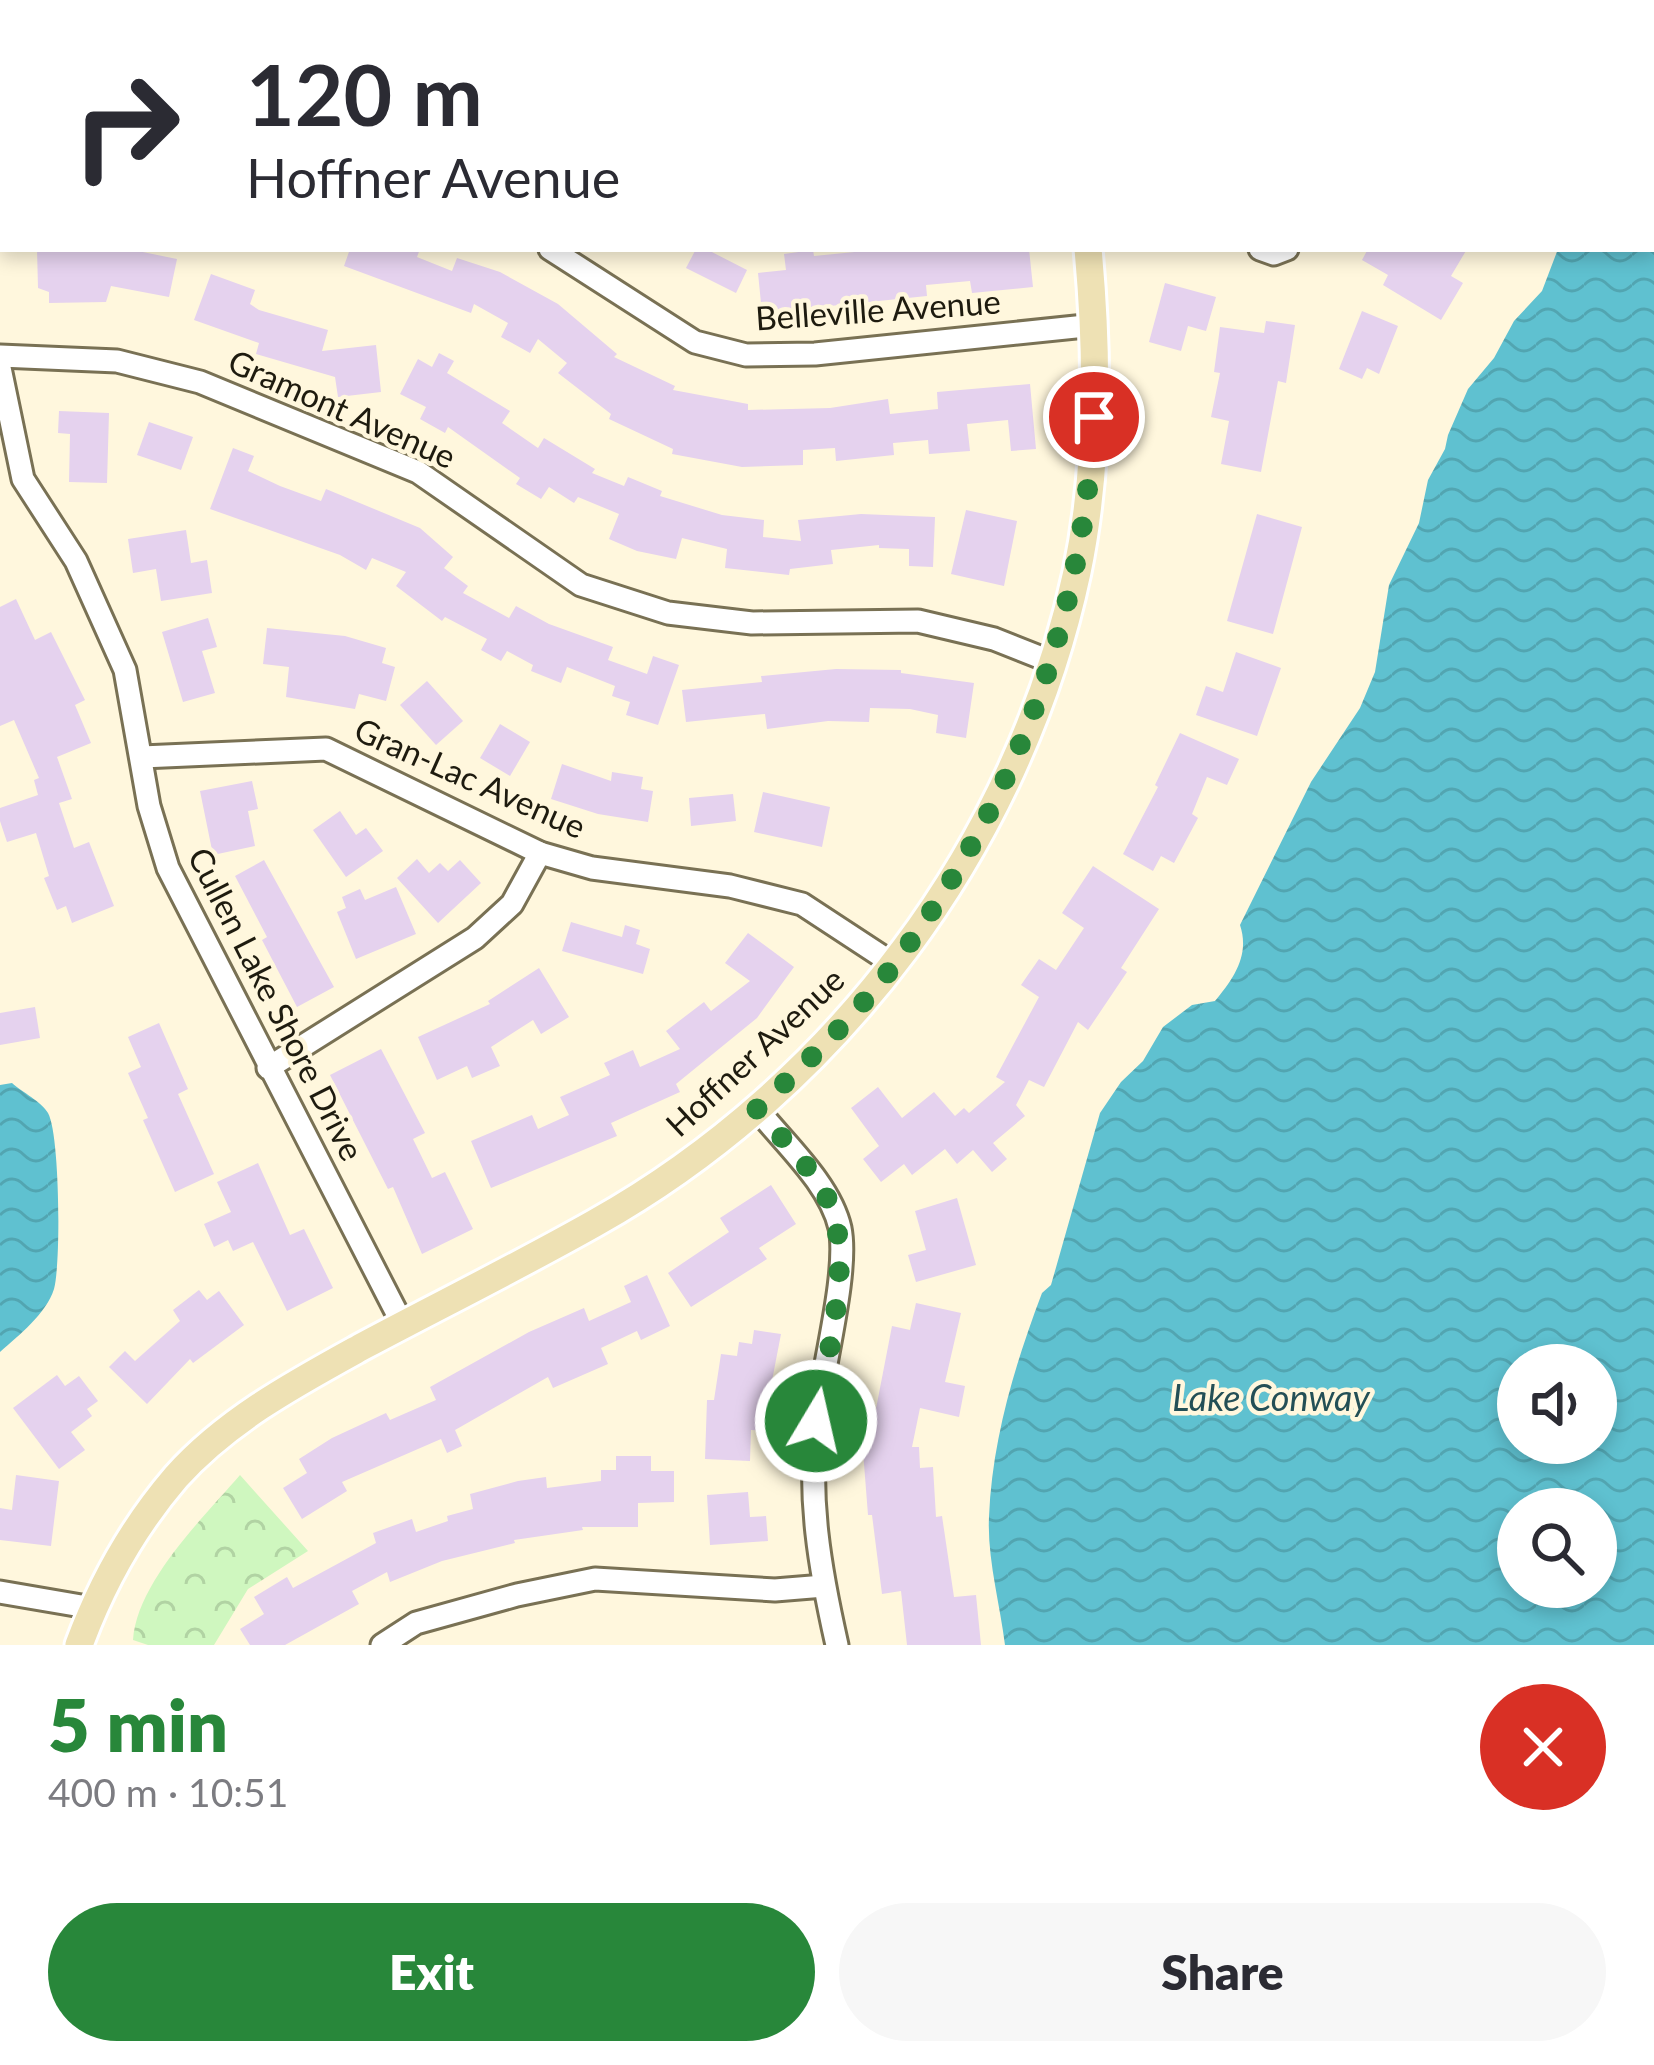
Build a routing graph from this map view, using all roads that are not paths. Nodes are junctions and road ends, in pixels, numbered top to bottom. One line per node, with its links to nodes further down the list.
1 (555, 252): 3 (street, Belleville Avenue)
2 (1088, 252): 3 (main road, Hoffner Avenue)
3 (1095, 325): 6 (main road, Hoffner Avenue)
4 (0, 356): 6 (street, Gramont Avenue)
5 (0, 368): 7 (street, Cullen Lake Shore Drive)
6 (1052, 662): 9 (main road, Hoffner Avenue)
7 (142, 757): 8 (street, Gran-Lac Avenue); 10 (street, Cullen Lake Shore Drive)
8 (540, 853): 9 (street, Gran-Lac Avenue); 10 (street)
9 (895, 964): 11 (main road, Hoffner Avenue)
10 (268, 1068): 12 (street, Cullen Lake Shore Drive)
11 (757, 1109): 12 (main road, Hoffner Avenue); 13 (street)
12 (403, 1325): 15 (main road, Hoffner Avenue)
13 (824, 1586): 17 (street); 18 (street)
14 (0, 1592): 15 (street)
15 (92, 1609): 16 (main road, Hoffner Avenue)
16 (80, 1645)
17 (382, 1645)
18 (837, 1645)

